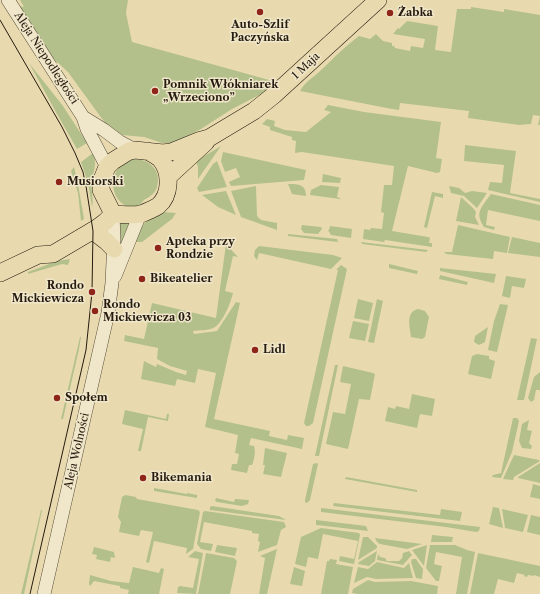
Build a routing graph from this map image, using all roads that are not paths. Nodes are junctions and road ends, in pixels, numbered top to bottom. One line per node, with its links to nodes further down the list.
1 (8, 0): 3 (street, Aleja Niepodległości)
2 (378, 0): 4 (main road, 1 Maja)
3 (83, 117): 5 (street, Aleja Niepodległości); 6 (street, Aleja Niepodległości)
4 (209, 138): 5 (main road, 1 Maja); 7 (main road, 1 Maja)
5 (141, 154): 6 (main road); 7 (main road)
6 (107, 167): 8 (main road)
7 (168, 181): 9 (main road)
8 (109, 207): 9 (main road); 10 (main road); 11 (street, Aleja Wolności); 12 (main road)
9 (140, 214): 14 (street, Aleja Wolności)
10 (93, 231): 11 (main road); 12 (main road)
11 (114, 249): 14 (street, Aleja Wolności)
12 (38, 255): 13 (main road)
13 (0, 273)
14 (112, 283): 15 (street, Aleja Wolności)
15 (44, 594)

